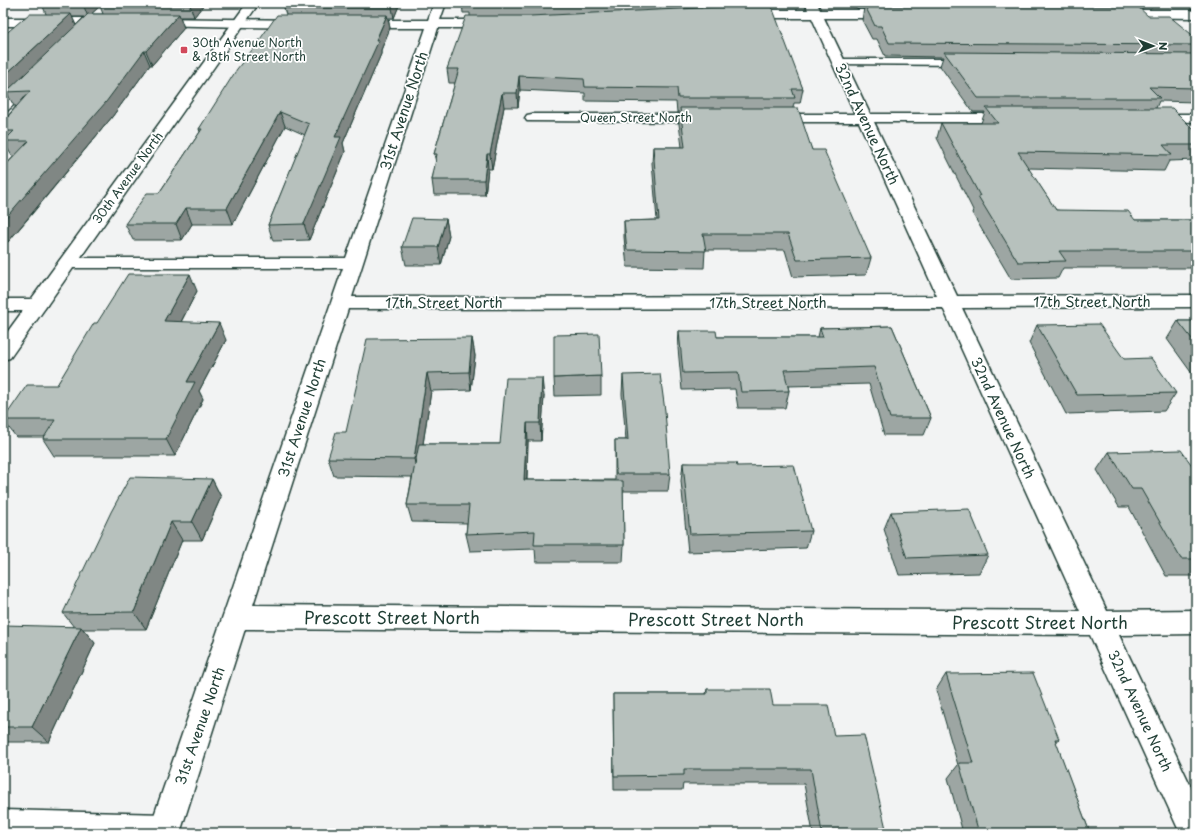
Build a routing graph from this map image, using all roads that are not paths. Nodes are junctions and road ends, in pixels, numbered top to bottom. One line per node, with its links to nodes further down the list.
1 (254, 3): 13 (street, 30th Avenue North)
2 (440, 3): 16 (street, 31st Avenue North)
3 (814, 8): 5 (street); 6 (street); 19 (street, 32nd Avenue North)
4 (102, 12): 10 (lane)
5 (735, 14)
6 (903, 14)
7 (1102, 14): 8 (street)
8 (1196, 14)
9 (3, 22): 10 (street)
10 (92, 22): 11 (street); 18 (lane)
11 (123, 22)
12 (138, 22): 13 (street)
13 (238, 24): 14 (street); 30 (street, 30th Avenue North)
14 (308, 24)
15 (347, 24): 16 (street)
16 (432, 24): 17 (street); 31 (street, 31st Avenue North)
17 (501, 24)
18 (81, 32)
19 (839, 62): 20 (lane); 26 (street, 32nd Avenue North)
20 (982, 62)
21 (36, 76): 22 (lane)
22 (3, 108)
23 (532, 118): 24 (street, Queen Street North)
24 (722, 118)
25 (754, 118): 26 (street)
26 (865, 118): 27 (street); 33 (street, 32nd Avenue North)
27 (1030, 118)
28 (1141, 118): 29 (street)
29 (1196, 118)
30 (68, 263): 31 (street); 36 (street, 30th Avenue North)
31 (354, 263): 34 (street, 31st Avenue North)
32 (1196, 301): 33 (street, 17th Street North)
33 (949, 302): 34 (street, 17th Street North); 40 (street, 32nd Avenue North)
34 (340, 303): 38 (street, 31st Avenue North)
35 (3, 305): 36 (street)
36 (37, 305): 37 (street, 30th Avenue North)
37 (3, 353)
38 (236, 617): 40 (street, Prescott Street North); 42 (street, 31st Avenue North)
39 (1196, 622): 40 (street, Prescott Street North)
40 (1099, 623): 43 (street, 32nd Avenue North)
41 (3, 824): 42 (lane)
42 (165, 830)
43 (1196, 832)

